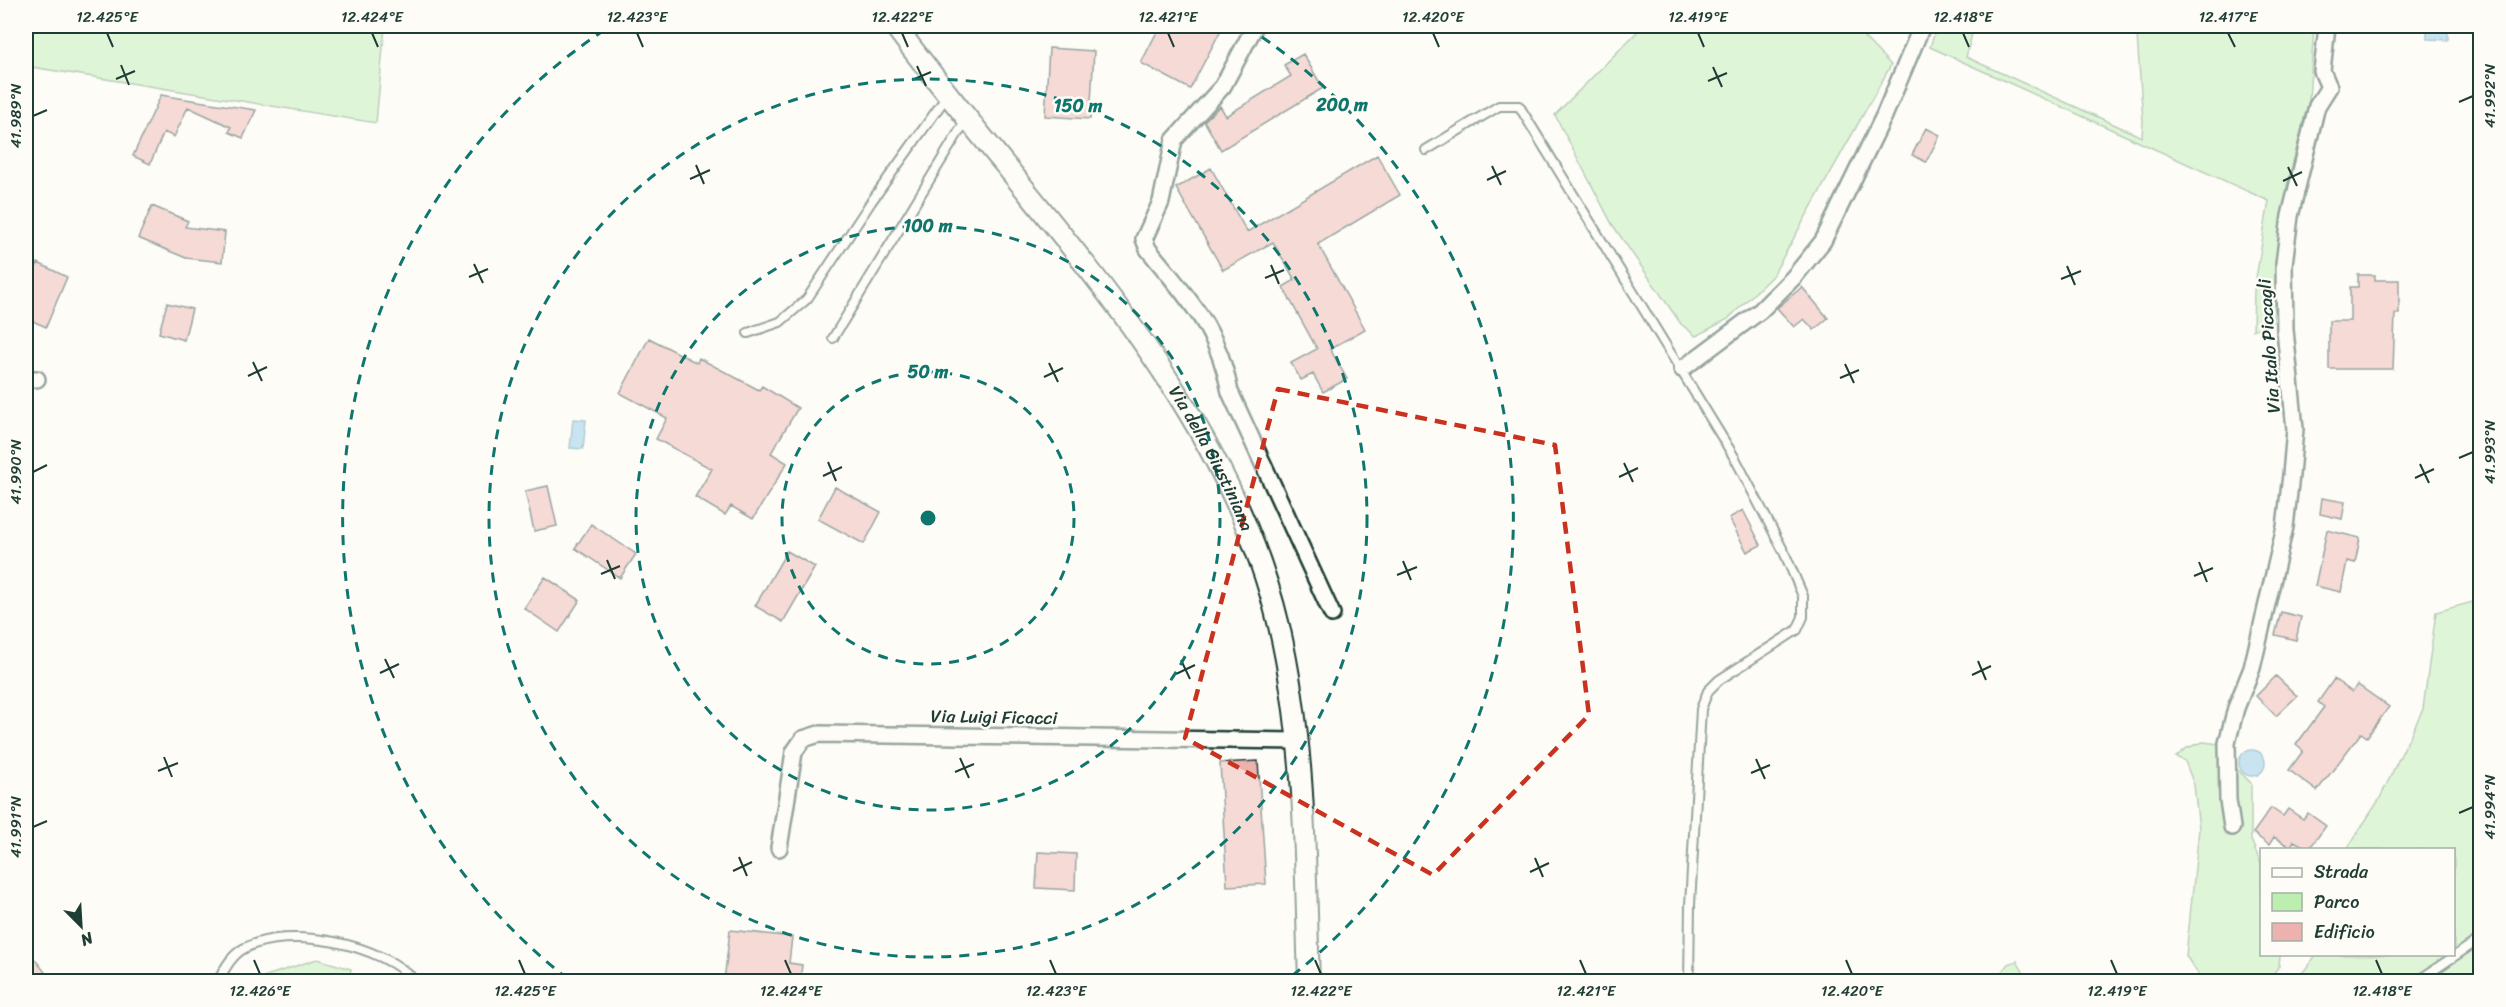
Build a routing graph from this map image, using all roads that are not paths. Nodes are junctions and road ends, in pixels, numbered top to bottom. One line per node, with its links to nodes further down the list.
1 (895, 26): 5 (street, Via della Giustiniana)
2 (1255, 26): 11 (street)
3 (1922, 26): 10 (street)
4 (2327, 26): 13 (street, Via Italo Piccagli)
5 (948, 95): 6 (street, Via della Giustiniana); 8 (lane)
6 (966, 119): 9 (lane); 12 (street, Via della Giustiniana)
7 (1425, 150): 10 (lane)
8 (748, 333)
9 (833, 338)
10 (1682, 369): 21 (lane)
11 (1332, 614)
12 (1298, 741): 14 (street, Via Luigi Ficacci); 20 (street, Via della Giustiniana)
13 (2232, 827)
14 (779, 848)
15 (2481, 939): 16 (lane)
16 (2455, 956)
17 (2455, 956): 22 (lane)
18 (218, 981): 19 (lane)
19 (416, 981)
20 (1309, 981)
21 (1689, 981)
22 (2416, 981)

